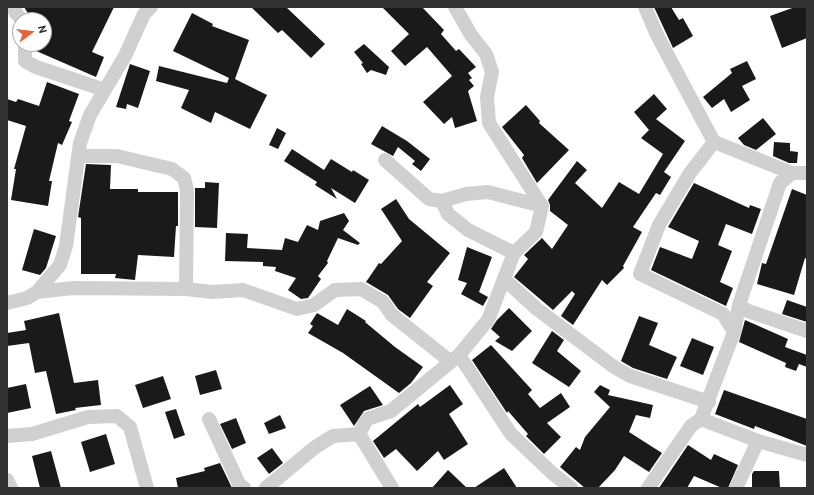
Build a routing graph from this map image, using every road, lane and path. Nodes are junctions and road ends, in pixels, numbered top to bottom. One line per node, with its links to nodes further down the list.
1 (455, 7): 12 (street)
2 (645, 7): 6 (street)
3 (146, 9): 5 (street)
4 (25, 52): 5 (street)
5 (105, 90): 7 (street)
6 (714, 142): 9 (street); 20 (street)
7 (78, 156): 15 (street); 16 (street)
8 (385, 160): 11 (street)
9 (792, 173): 10 (street); 18 (street)
10 (807, 173)
11 (442, 201): 12 (street); 13 (street)
12 (542, 206): 13 (street)
13 (514, 253): 14 (street)
14 (504, 279): 21 (street); 22 (street)
15 (186, 289): 16 (street); 21 (street)
16 (37, 292): 17 (street)
17 (7, 303)
18 (738, 305): 19 (street); 20 (street)
19 (807, 331)
20 (734, 332): 22 (street)
21 (455, 359): 25 (street); 35 (street)
22 (708, 402): 24 (street)
23 (209, 419): 32 (street)
24 (701, 419): 27 (street); 36 (street)
25 (358, 434): 33 (street); 34 (street)
26 (7, 436): 31 (street)
27 (758, 441): 28 (street); 37 (street)
28 (807, 455)
29 (7, 480): 30 (street)
30 (10, 488)
31 (147, 488)
32 (244, 488)
33 (266, 488)
34 (392, 488)
35 (571, 488)
36 (648, 488)
37 (736, 488)

